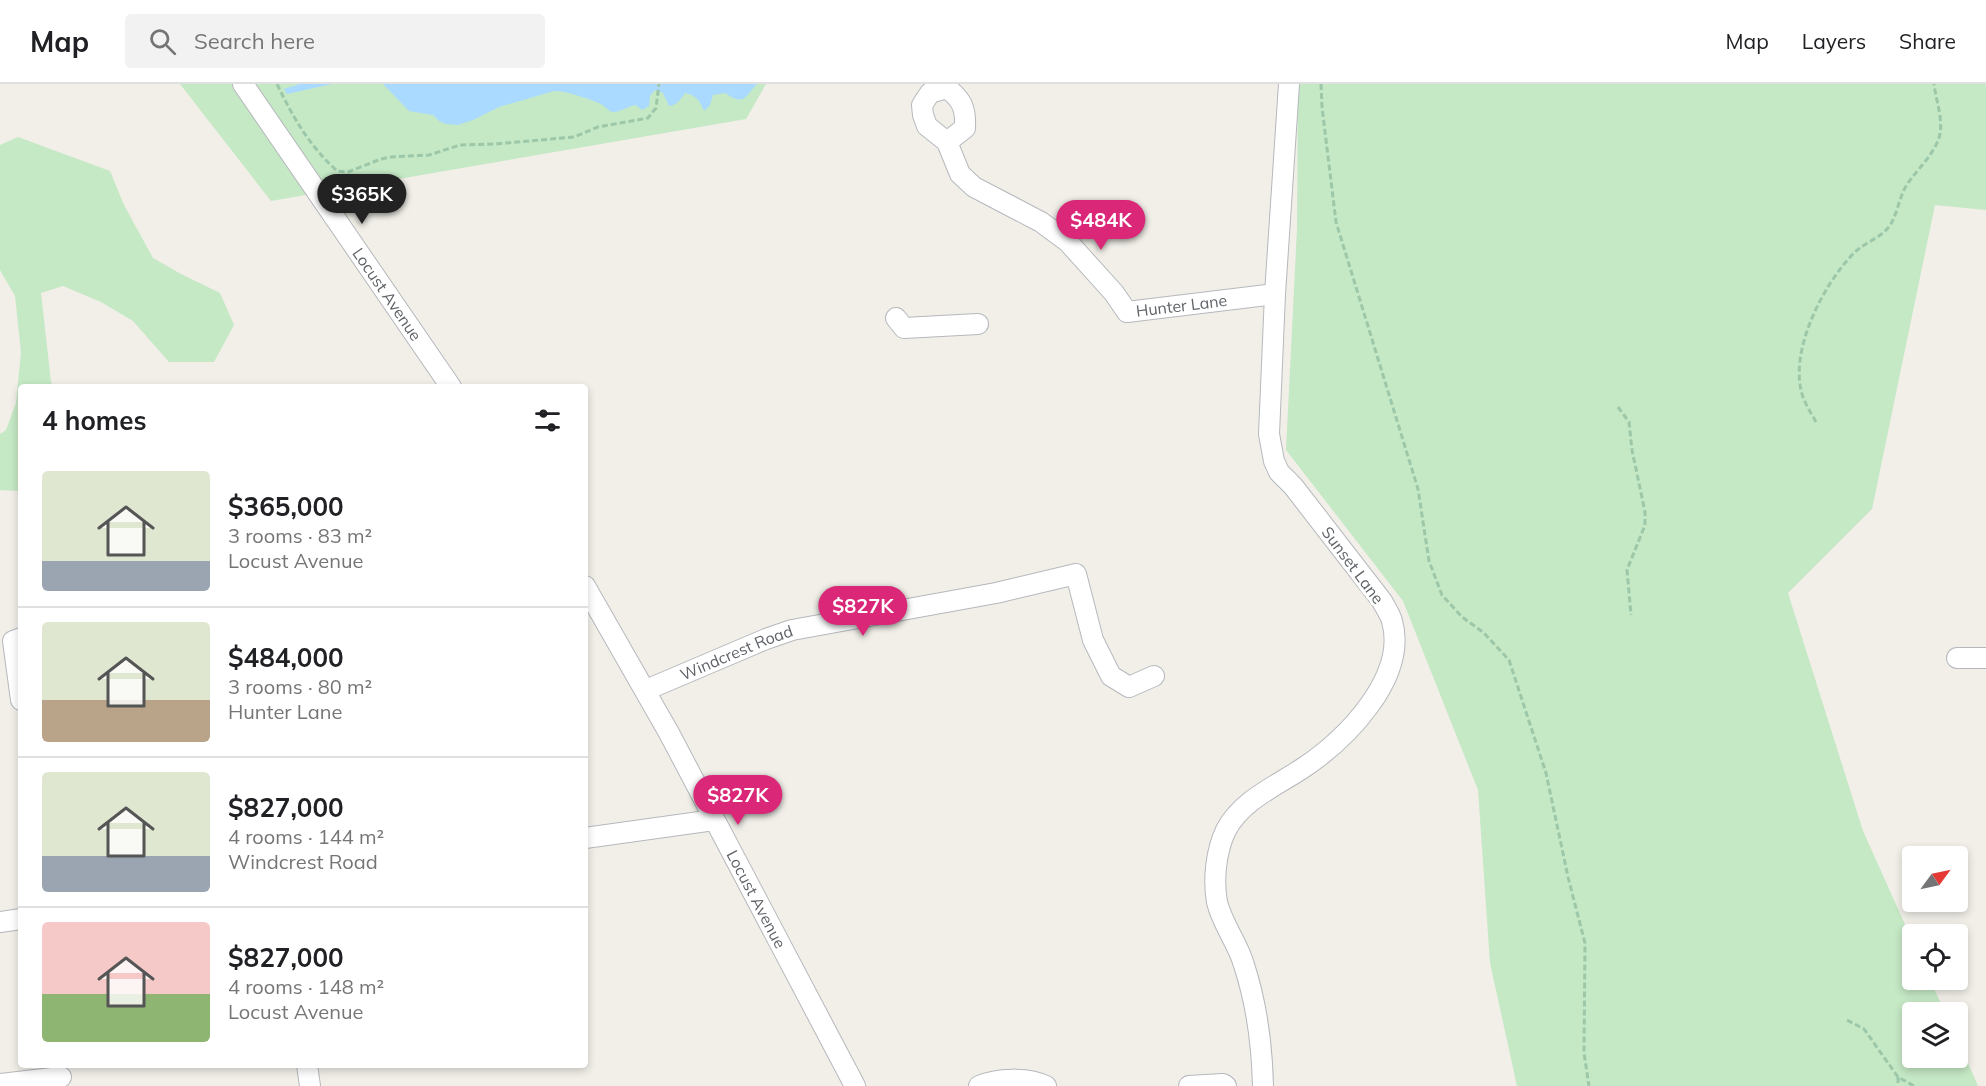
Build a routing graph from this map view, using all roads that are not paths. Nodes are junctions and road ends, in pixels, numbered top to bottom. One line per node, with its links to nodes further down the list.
1 (243, 84): 7 (street, Locust Avenue)
2 (1289, 84): 4 (street, Sunset Lane)
3 (947, 142): 4 (street, Hunter Lane)
4 (1275, 294): 28 (street, Sunset Lane)
5 (896, 318): 6 (street)
6 (978, 324)
7 (449, 384)
8 (588, 591): 14 (street, Locust Avenue)
9 (17, 640): 10 (street)
10 (18, 655)
11 (1957, 658): 12 (street)
12 (1986, 658)
13 (1154, 676): 14 (street, Windcrest Road)
14 (646, 690): 15 (street, Locust Avenue)
15 (714, 820): 16 (street); 23 (street, Locust Avenue)
16 (588, 838)
17 (18, 919): 18 (street)
18 (0, 922)
19 (307, 1068): 22 (street)
20 (61, 1076): 21 (street)
21 (0, 1084)
22 (310, 1086)
23 (855, 1086)
24 (979, 1086): 25 (street)
25 (1046, 1086)
26 (1189, 1086): 27 (street)
27 (1226, 1086)
28 (1263, 1086)

